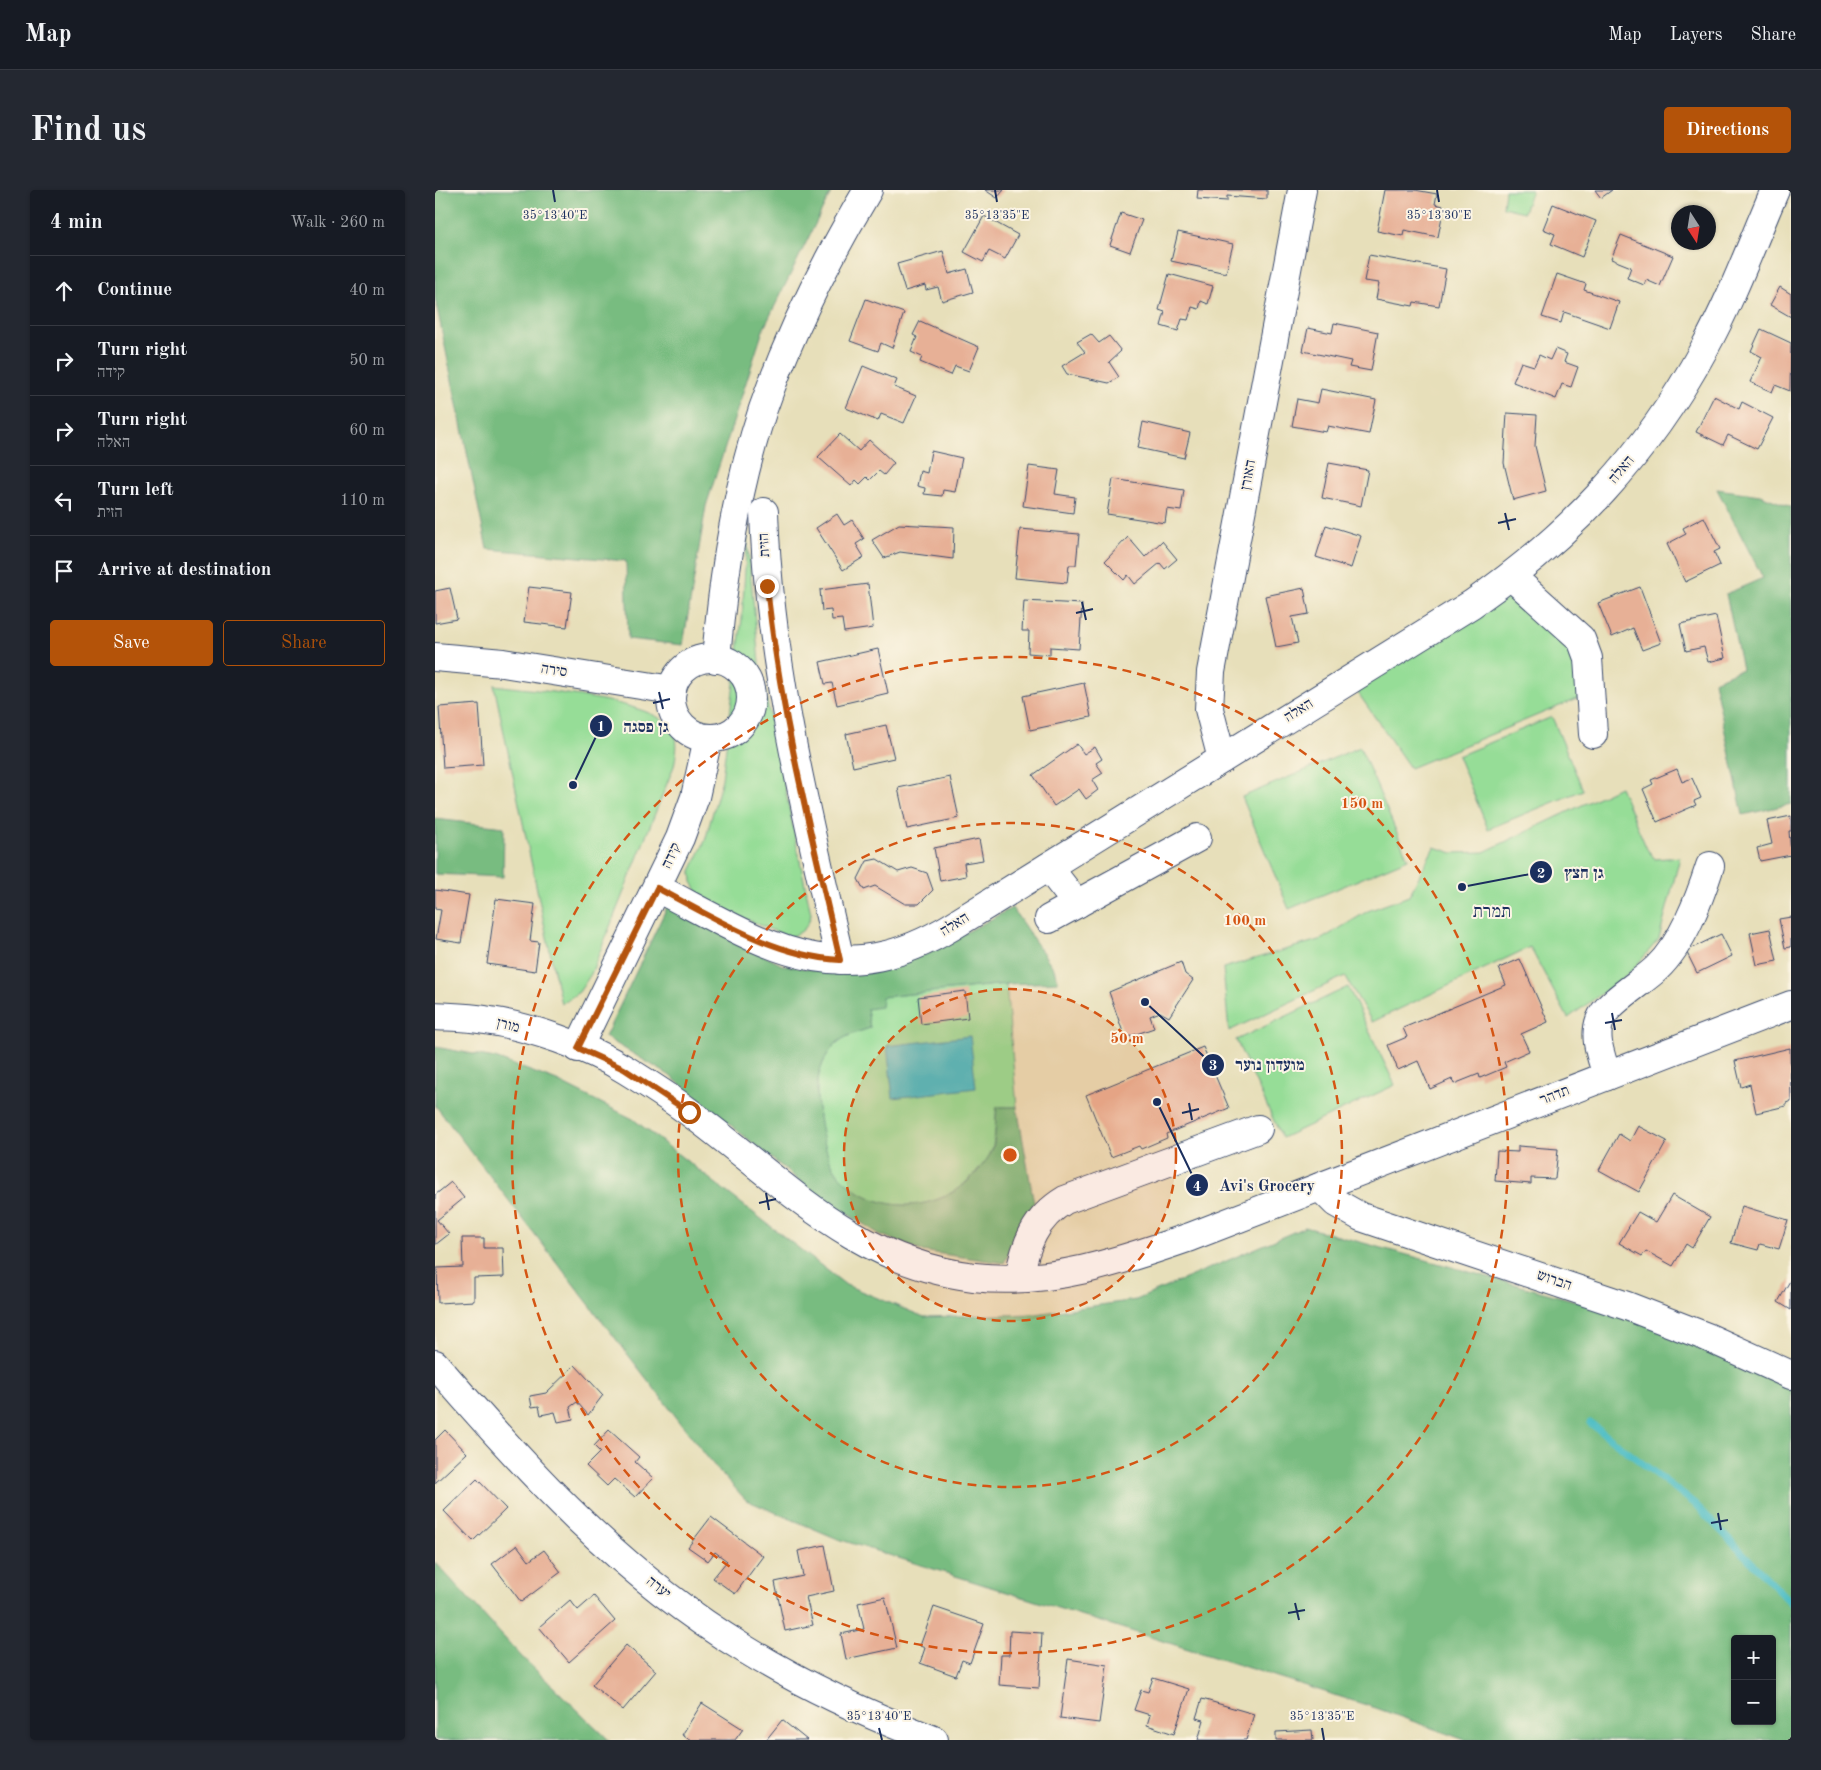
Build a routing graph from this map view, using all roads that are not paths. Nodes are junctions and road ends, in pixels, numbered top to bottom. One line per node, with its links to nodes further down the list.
1 (868, 190): 7 (street)
2 (1303, 190): 11 (street, האורן)
3 (1775, 190): 5 (street, האלה)
4 (764, 512): 18 (street, הזית)
5 (1511, 577): 9 (street); 11 (street, האלה)
6 (435, 657): 8 (street, סירה)
7 (716, 659): 8 (street); 10 (street)
8 (671, 690): 10 (street)
9 (1593, 734)
10 (707, 738): 15 (street, קידה)
11 (1222, 759): 14 (street, האלה)
12 (1197, 838): 16 (street)
13 (1710, 866): 22 (street)
14 (1048, 867): 16 (street); 18 (street, האלה)
15 (657, 888): 18 (street, האלה); 21 (street, קידה)
16 (1077, 904): 17 (street)
17 (1049, 919)
18 (840, 960)
19 (1791, 1005): 22 (street, תדהר)
20 (435, 1016): 21 (street, מורן)
21 (578, 1048): 25 (street, מורן)
22 (1607, 1076): 24 (street, תדהר)
23 (1258, 1129): 25 (street)
24 (1319, 1187): 25 (street, תדהר); 27 (street, הברוש)
25 (1019, 1278)
26 (438, 1374): 28 (street, יערה)
27 (1791, 1375)
28 (933, 1740)

